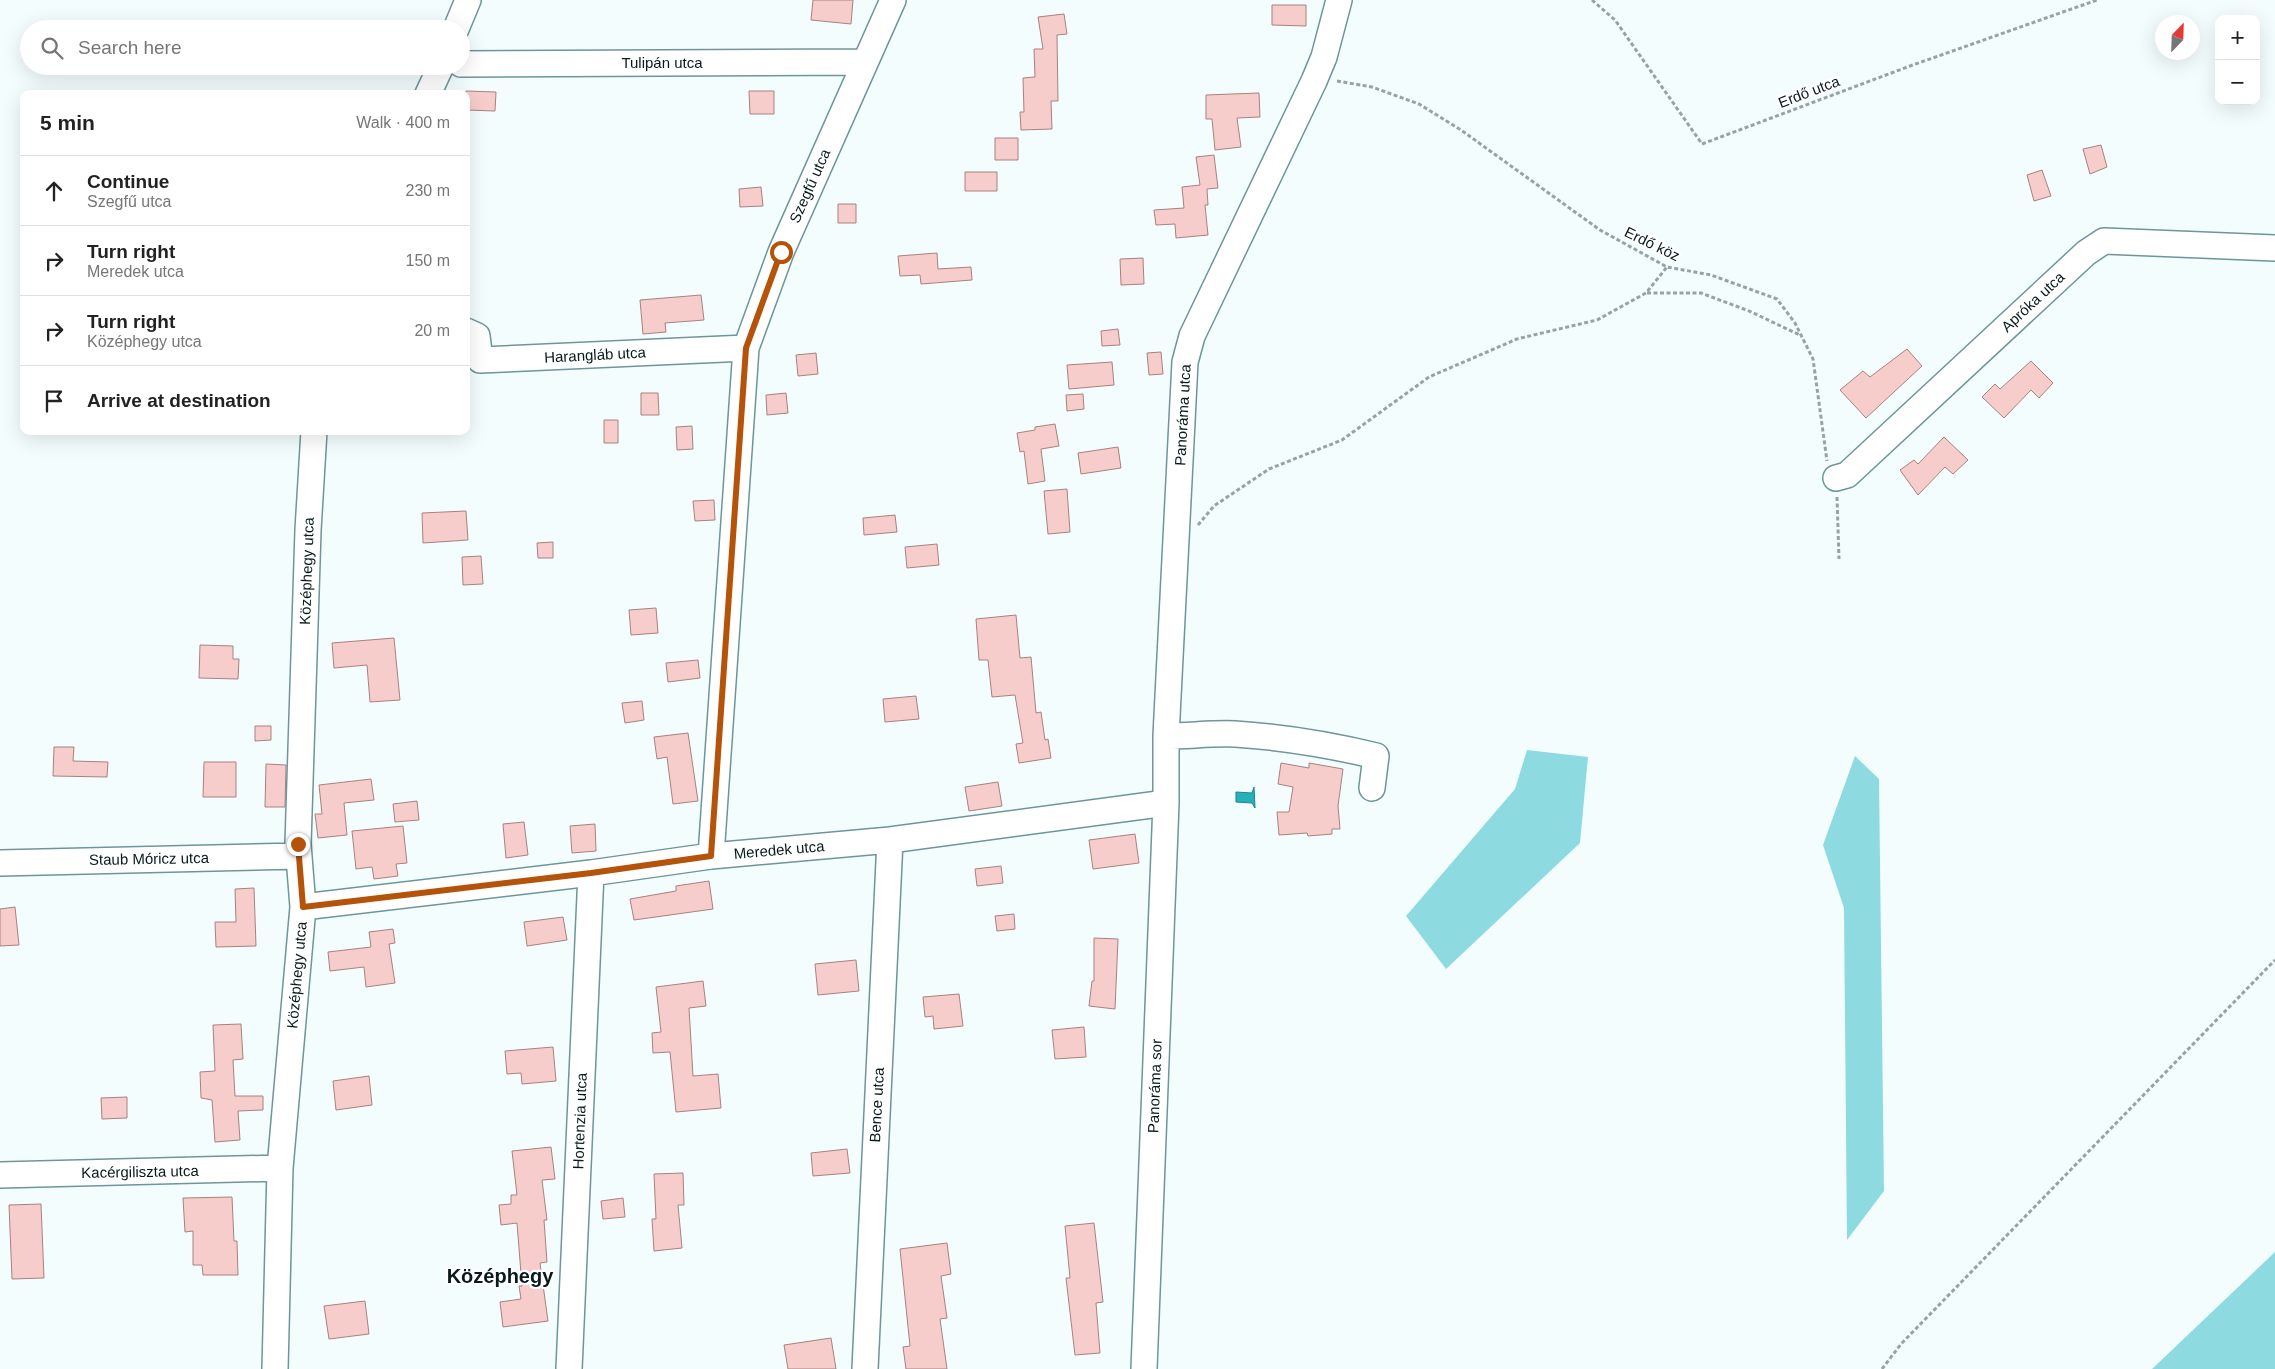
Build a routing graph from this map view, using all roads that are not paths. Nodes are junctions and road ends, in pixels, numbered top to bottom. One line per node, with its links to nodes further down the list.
1 (468, 0): 4 (street)
2 (893, 0): 5 (street, Szegfű utca)
3 (1339, 0): 14 (street, Panoráma utca)
4 (460, 20)
5 (864, 62): 6 (street, Tulipán utca); 11 (street, Szegfű utca)
6 (470, 64)
7 (437, 75): 8 (street)
8 (430, 90)
9 (2275, 248): 13 (street, Apróka utca)
10 (470, 333): 11 (street, Harangláb utca)
11 (746, 348): 19 (street, Szegfű utca)
12 (314, 435): 18 (street, Középhegy utca)
13 (1836, 478)
14 (1166, 736): 15 (street); 16 (street, Panoráma utca)
15 (1372, 788)
16 (1166, 803): 17 (street, Meredek utca); 28 (street, Panoráma sor)
17 (890, 840): 19 (street, Meredek utca); 27 (street, Bence utca)
18 (298, 856): 20 (street, Staub Móricz utca); 22 (street, Középhegy utca)
19 (711, 856): 21 (street, Meredek utca)
20 (0, 863)
21 (591, 873): 22 (street, Meredek utca); 26 (street, Hortenzia utca)
22 (303, 907): 23 (street, Középhegy utca)
23 (280, 1168): 24 (street, Kacérgiliszta utca); 25 (street, Középhegy utca)
24 (0, 1175)
25 (275, 1369)
26 (569, 1369)
27 (865, 1369)
28 (1144, 1369)

